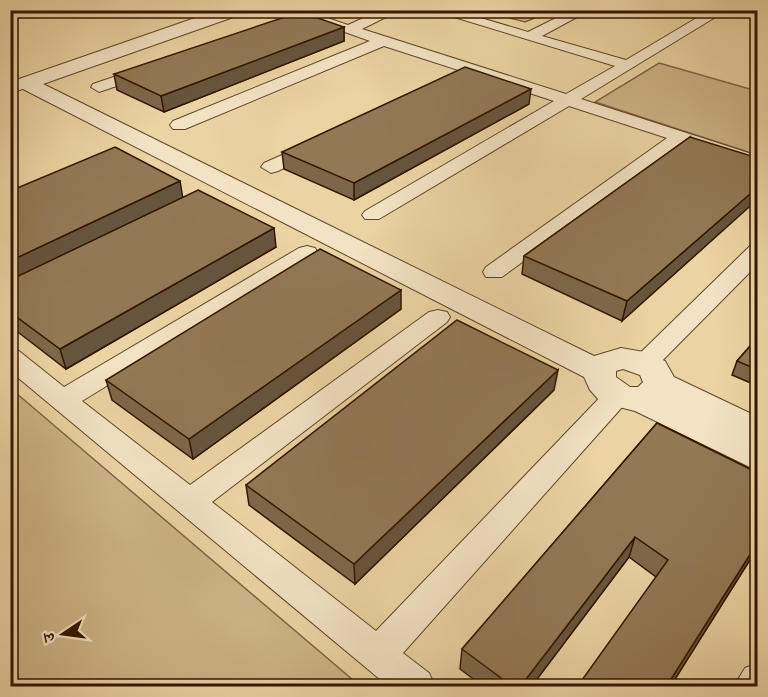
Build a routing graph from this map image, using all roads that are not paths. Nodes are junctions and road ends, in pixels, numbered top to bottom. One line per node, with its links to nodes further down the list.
1 (236, 10): 14 (street)
2 (394, 10): 7 (street)
3 (437, 10): 8 (street)
4 (584, 10): 8 (street)
5 (721, 10): 11 (street)
6 (287, 17): 7 (street)
7 (348, 30): 9 (street)
8 (528, 37): 11 (street)
9 (382, 41): 12 (street); 17 (street)
10 (165, 64): 15 (street)
11 (627, 65): 16 (street)
12 (470, 69): 13 (street); 16 (street)
13 (449, 80)
14 (18, 86): 28 (street)
15 (99, 87)
16 (569, 101): 19 (street); 22 (street)
17 (180, 125)
18 (334, 136): 21 (street)
19 (681, 137): 20 (street); 25 (street)
20 (758, 162)
21 (271, 167)
22 (372, 215)
23 (758, 250): 28 (street)
24 (307, 254): 29 (street)
25 (494, 272)
26 (438, 317): 32 (street)
27 (10, 357): 29 (street)
28 (641, 386): 30 (street); 31 (street); 33 (street)
29 (64, 399): 32 (street)
30 (758, 432)
31 (758, 458)
32 (190, 502): 33 (street)
33 (377, 655): 35 (street)
34 (758, 680): 36 (street)
35 (416, 687)
36 (753, 687)

